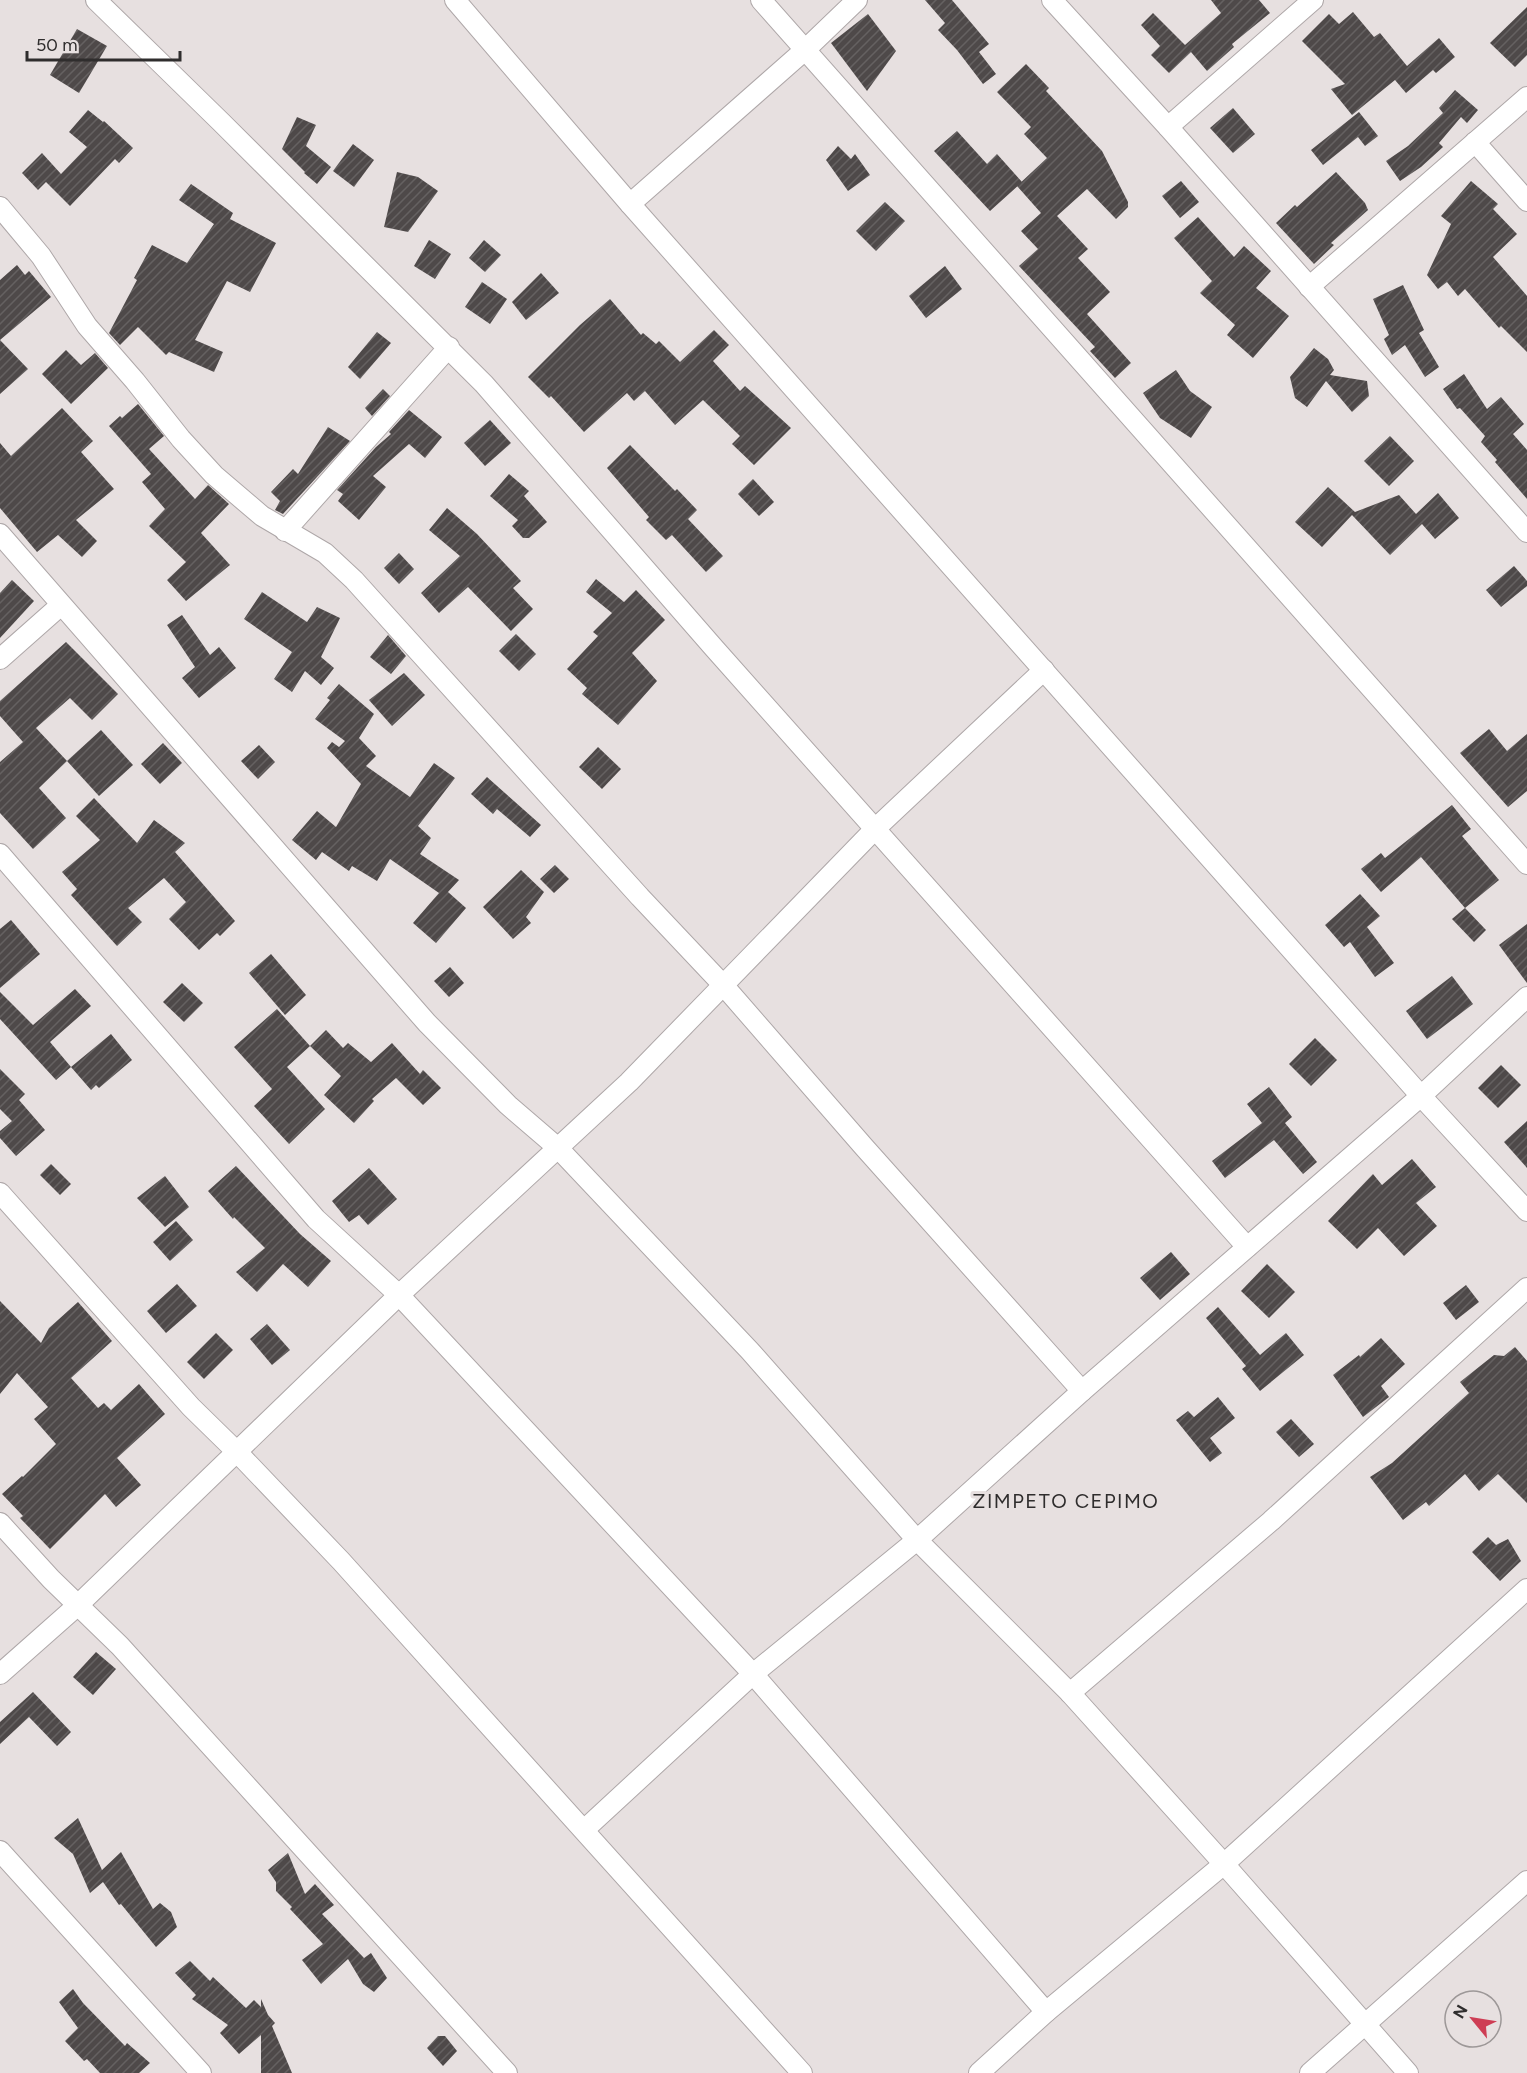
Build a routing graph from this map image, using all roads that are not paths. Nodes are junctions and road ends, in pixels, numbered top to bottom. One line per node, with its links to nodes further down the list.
1 (96, 0): 15 (street)
2 (455, 0): 12 (street)
3 (761, 0): 7 (street)
4 (857, 0): 7 (street)
5 (1052, 0): 9 (street)
6 (1313, 0): 9 (street)
7 (806, 49): 12 (street); 24 (street)
8 (1527, 97): 10 (street)
9 (1168, 127): 14 (street)
10 (1475, 142): 11 (street); 14 (street)
11 (1527, 201)
12 (630, 204): 21 (street)
13 (0, 207): 16 (street)
14 (1310, 287): 17 (street)
15 (449, 347): 16 (street); 22 (street)
16 (285, 531): 25 (street)
17 (1527, 532)
18 (0, 534): 19 (street)
19 (61, 605): 20 (street); 28 (street)
20 (0, 659)
21 (1044, 670): 22 (street); 27 (street)
22 (876, 828): 25 (street); 31 (street)
23 (0, 854): 33 (street)
24 (1527, 864)
25 (724, 986): 28 (street); 34 (street)
26 (1527, 997): 27 (street)
27 (1421, 1096): 30 (street); 31 (street)
28 (558, 1148): 33 (street); 37 (street)
29 (0, 1193): 35 (street)
30 (1527, 1211)
31 (1247, 1246): 34 (street)
32 (1527, 1288): 42 (street)
33 (399, 1295): 35 (street); 41 (street)
34 (1082, 1391): 37 (street)
35 (237, 1452): 39 (street); 43 (street)
36 (0, 1523): 39 (street)
37 (917, 1540): 41 (street); 42 (street)
38 (1527, 1588): 45 (street)
39 (78, 1605): 40 (street); 50 (street)
40 (0, 1674)
41 (753, 1674): 43 (street); 47 (street)
42 (1070, 1693): 45 (street)
43 (584, 1830): 51 (street)
44 (0, 1851): 49 (street)
45 (1224, 1864): 47 (street); 48 (street)
46 (1527, 1881): 48 (street)
47 (1046, 2012): 52 (street)
48 (1365, 2024): 53 (street); 54 (street)
49 (201, 2073)
50 (507, 2073)
51 (802, 2073)
52 (979, 2073)
53 (1310, 2073)
54 (1408, 2073)

